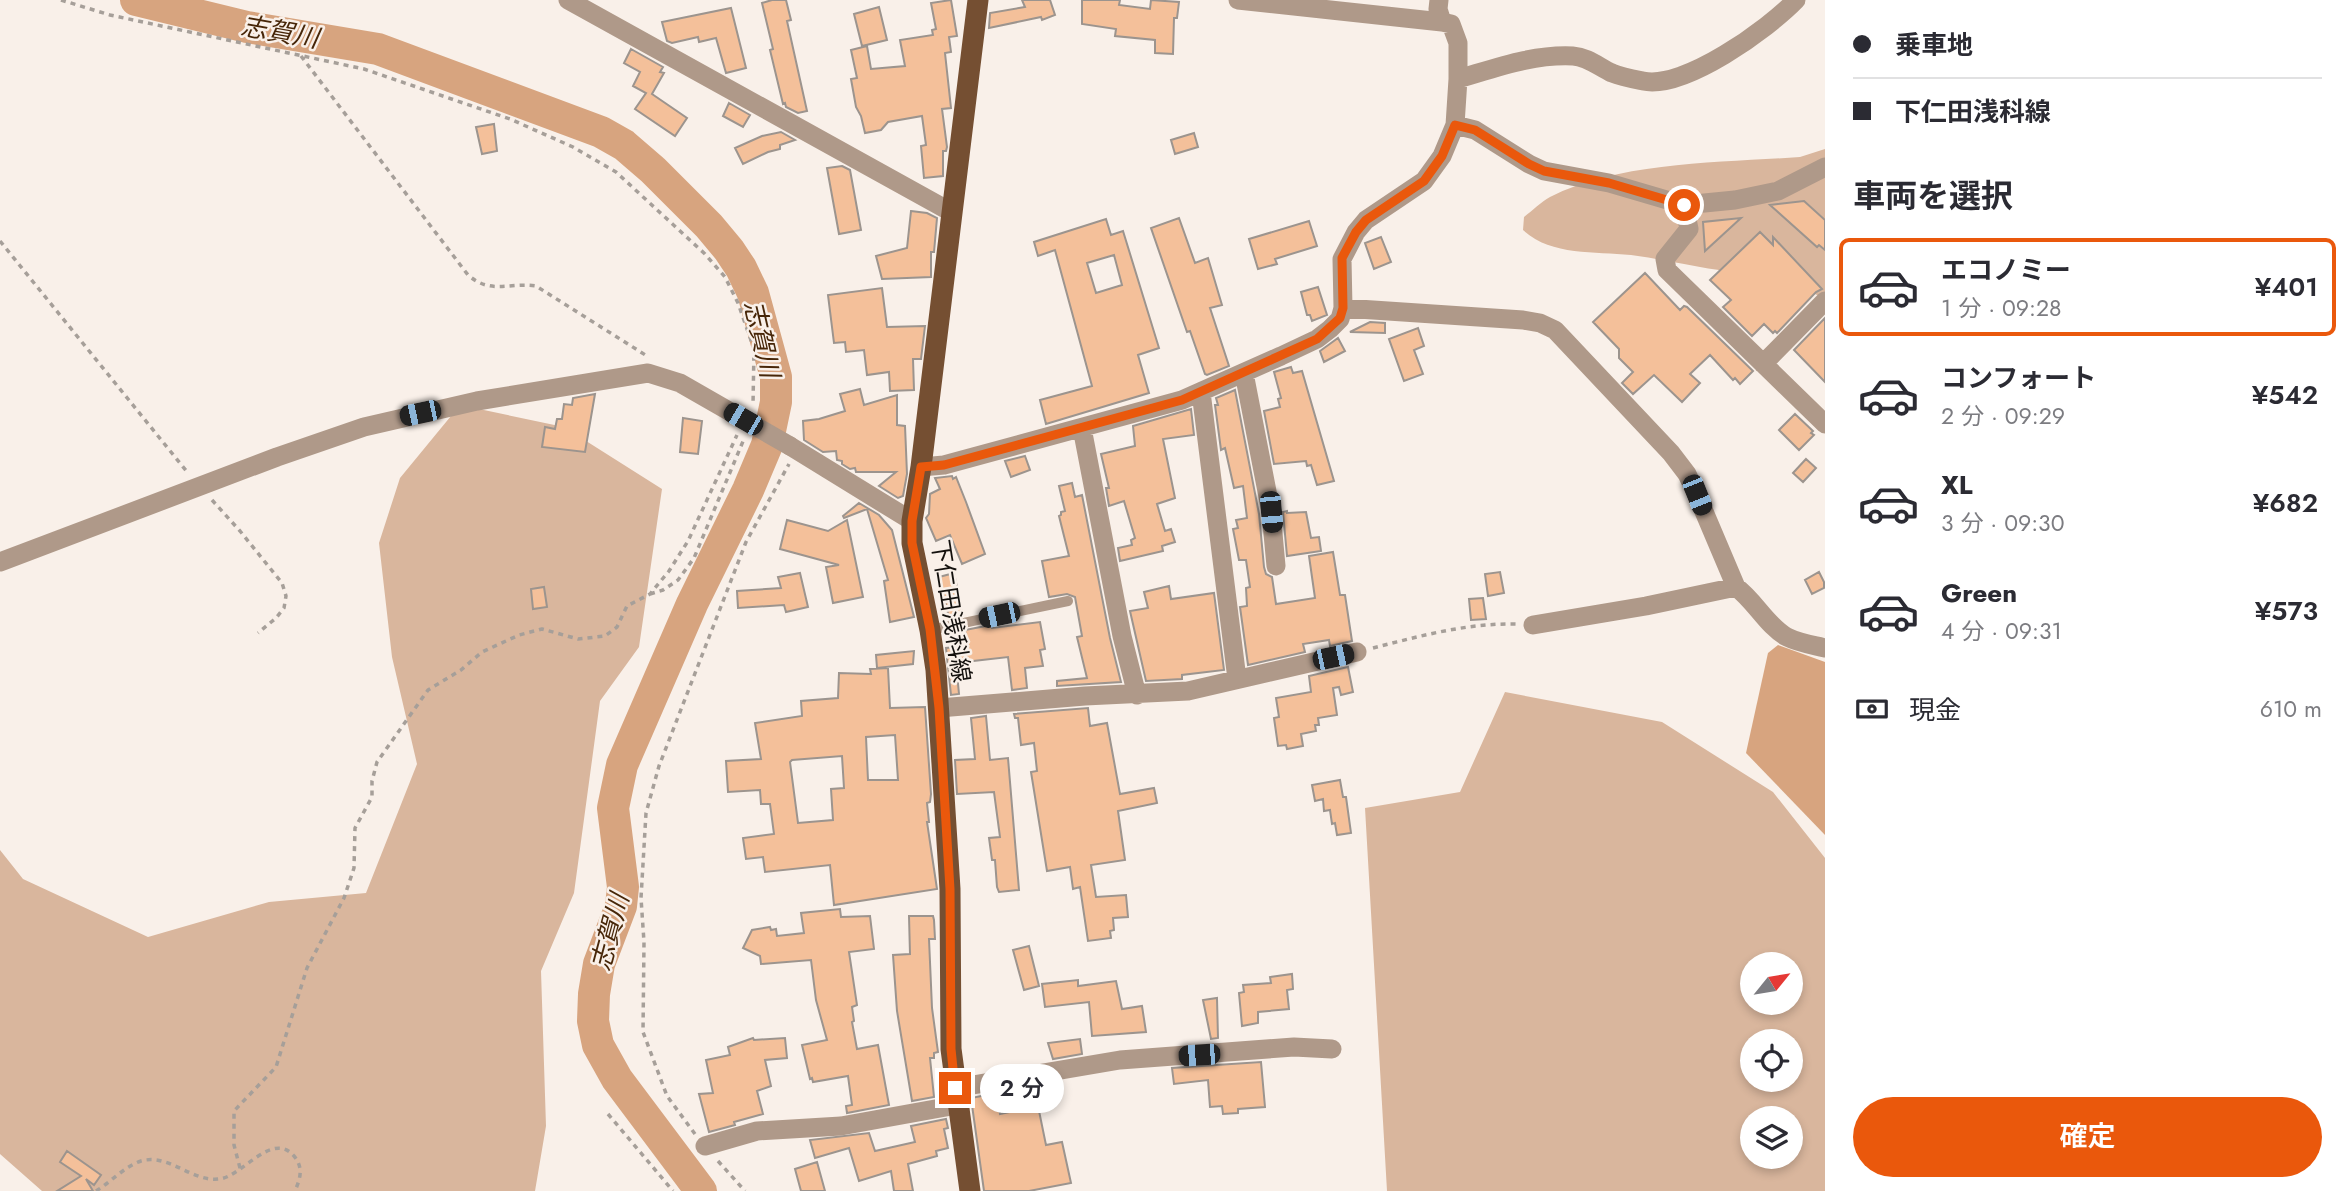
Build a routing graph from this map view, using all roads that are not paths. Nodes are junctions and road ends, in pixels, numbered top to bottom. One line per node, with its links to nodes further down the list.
1 (568, 0): 6 (street)
2 (978, 0): 12 (main road, 下仁田浅科線)
3 (1238, 0): 7 (street)
4 (1439, 0): 7 (street)
5 (1796, 0): 8 (street)
6 (589, 6): 12 (street)
7 (1442, 22): 8 (street)
8 (1458, 79): 9 (street)
9 (1455, 125): 11 (street); 14 (street)
10 (1825, 167): 11 (street)
11 (1684, 205): 15 (street)
12 (951, 212): 20 (main road, 下仁田浅科線)
13 (1825, 301): 15 (street)
14 (1343, 308): 16 (street); 24 (street)
15 (1763, 364): 18 (street)
16 (1244, 373): 17 (street); 23 (street)
17 (1200, 392): 19 (street); 30 (street)
18 (1825, 424)
19 (1082, 428): 20 (street); 31 (street)
20 (921, 467): 21 (main road, 下仁田浅科線)
21 (912, 521): 22 (street, bridge); 27 (main road, 下仁田浅科線)
22 (0, 562)
23 (1276, 566)
24 (1736, 587): 26 (street); 28 (street)
25 (1068, 601): 27 (lane)
26 (1533, 625)
27 (930, 629): 32 (main road, 下仁田浅科線)
28 (1825, 648)
29 (1357, 652): 30 (street)
30 (1237, 679): 31 (street)
31 (1137, 695): 32 (street)
32 (939, 708): 34 (main road, 下仁田浅科線)
33 (1332, 1049): 34 (street)
34 (956, 1096): 35 (street); 36 (main road, 下仁田浅科線)
35 (705, 1146)
36 (970, 1191)

